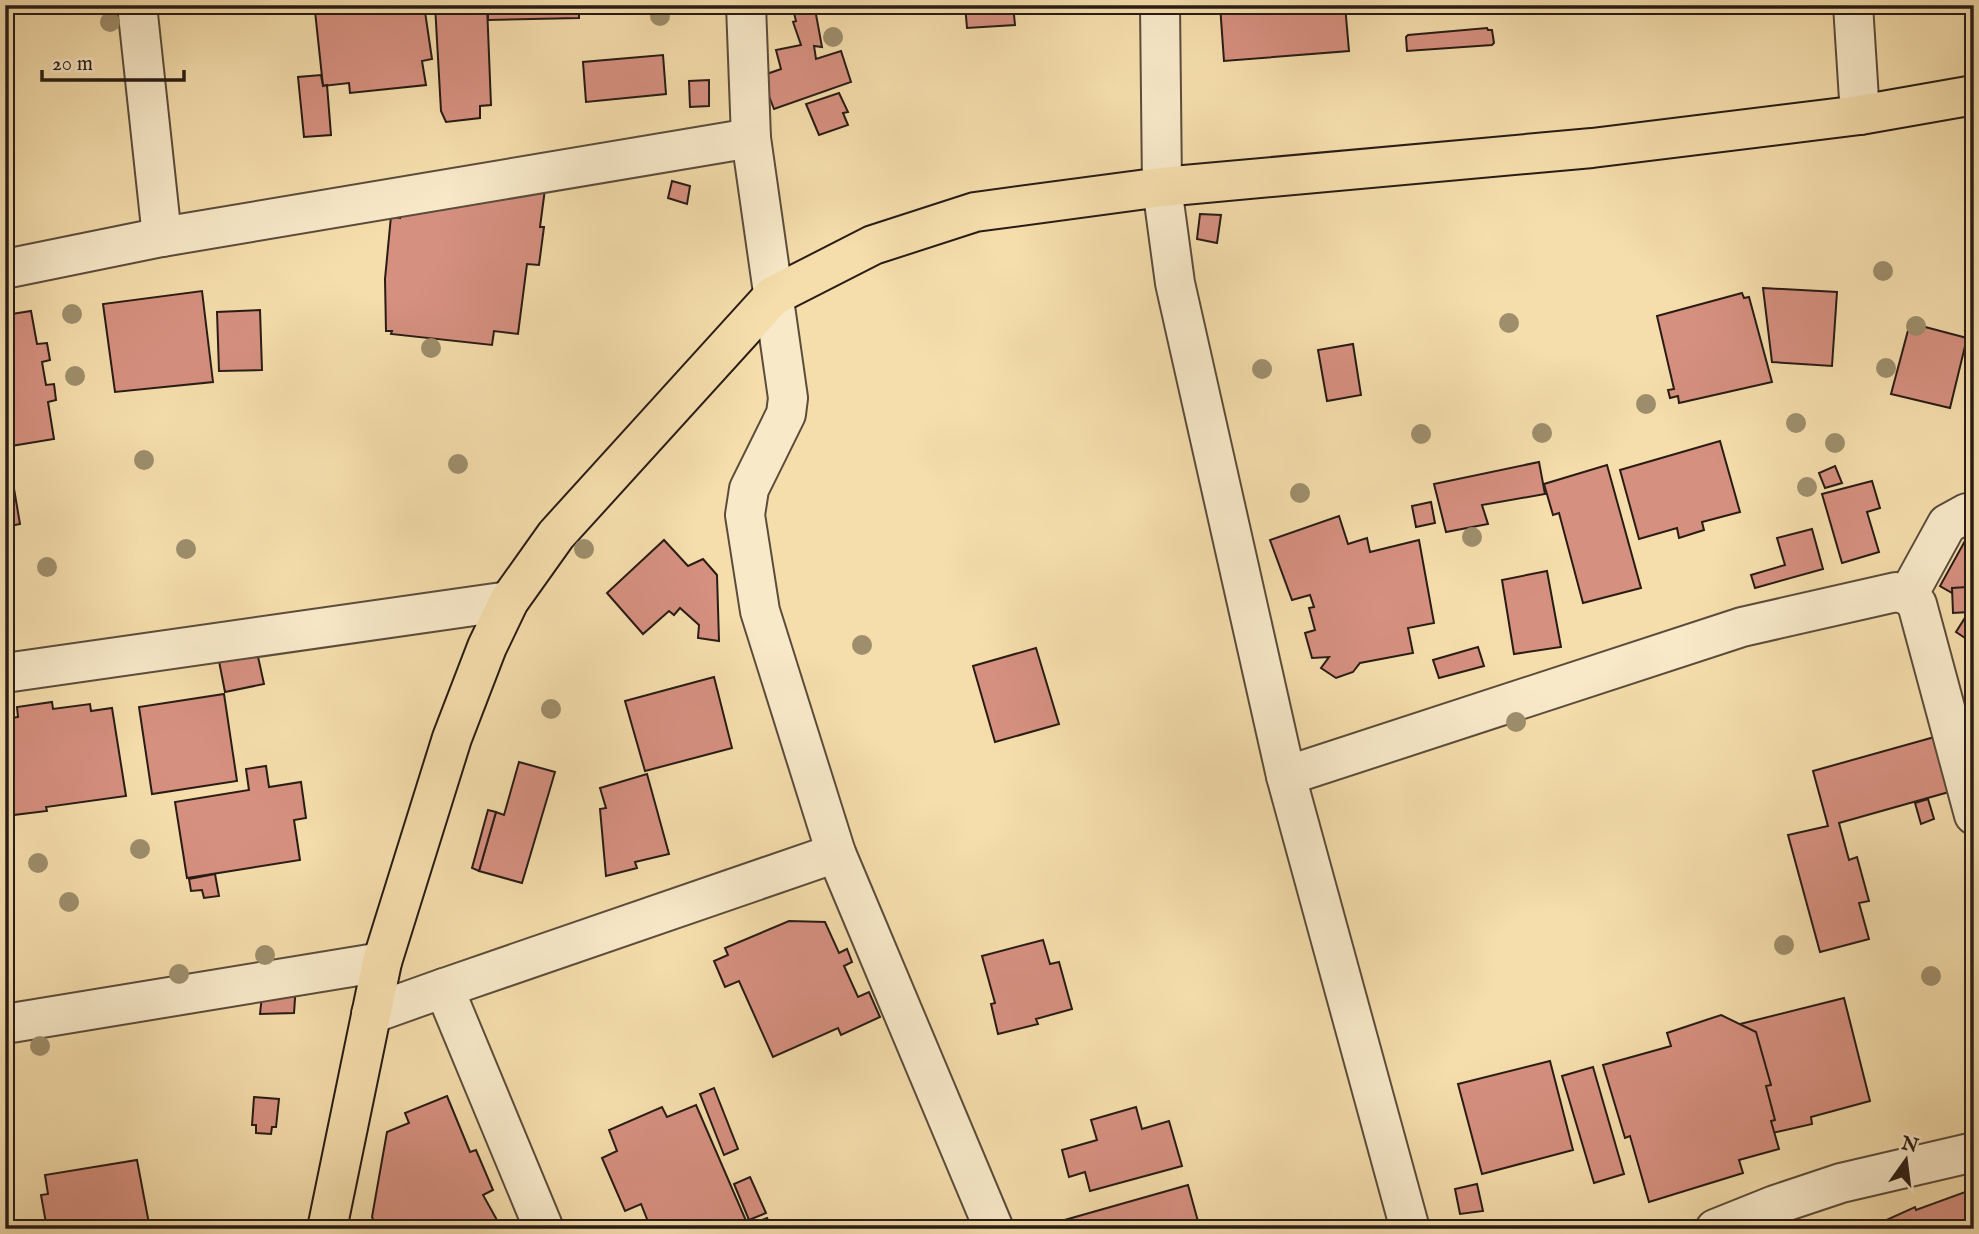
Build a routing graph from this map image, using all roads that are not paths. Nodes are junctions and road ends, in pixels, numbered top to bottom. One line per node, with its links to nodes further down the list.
1 (137, 5): 9 (street)
2 (746, 5): 7 (street)
3 (1160, 5): 8 (street)
4 (1853, 5): 6 (street)
5 (1974, 95): 6 (main road)
6 (1860, 115): 8 (main road)
7 (751, 138): 9 (street); 11 (street)
8 (1162, 187): 11 (main road); 16 (street)
9 (162, 237): 10 (street)
10 (5, 269)
11 (773, 296): 14 (main road); 18 (street)
12 (1974, 513): 13 (street)
13 (1908, 594): 16 (street); 17 (street)
14 (509, 601): 15 (street); 19 (main road)
15 (5, 673)
16 (1286, 776): 27 (street)
17 (1974, 815)
18 (836, 853): 20 (street); 26 (street)
19 (382, 962): 21 (main road); 22 (street)
20 (443, 988): 21 (street); 25 (street)
21 (371, 1014): 24 (main road)
22 (5, 1024)
23 (1974, 1152): 28 (street)
24 (327, 1229)
25 (544, 1229)
26 (993, 1229)
27 (1410, 1229)
28 (1715, 1229)

